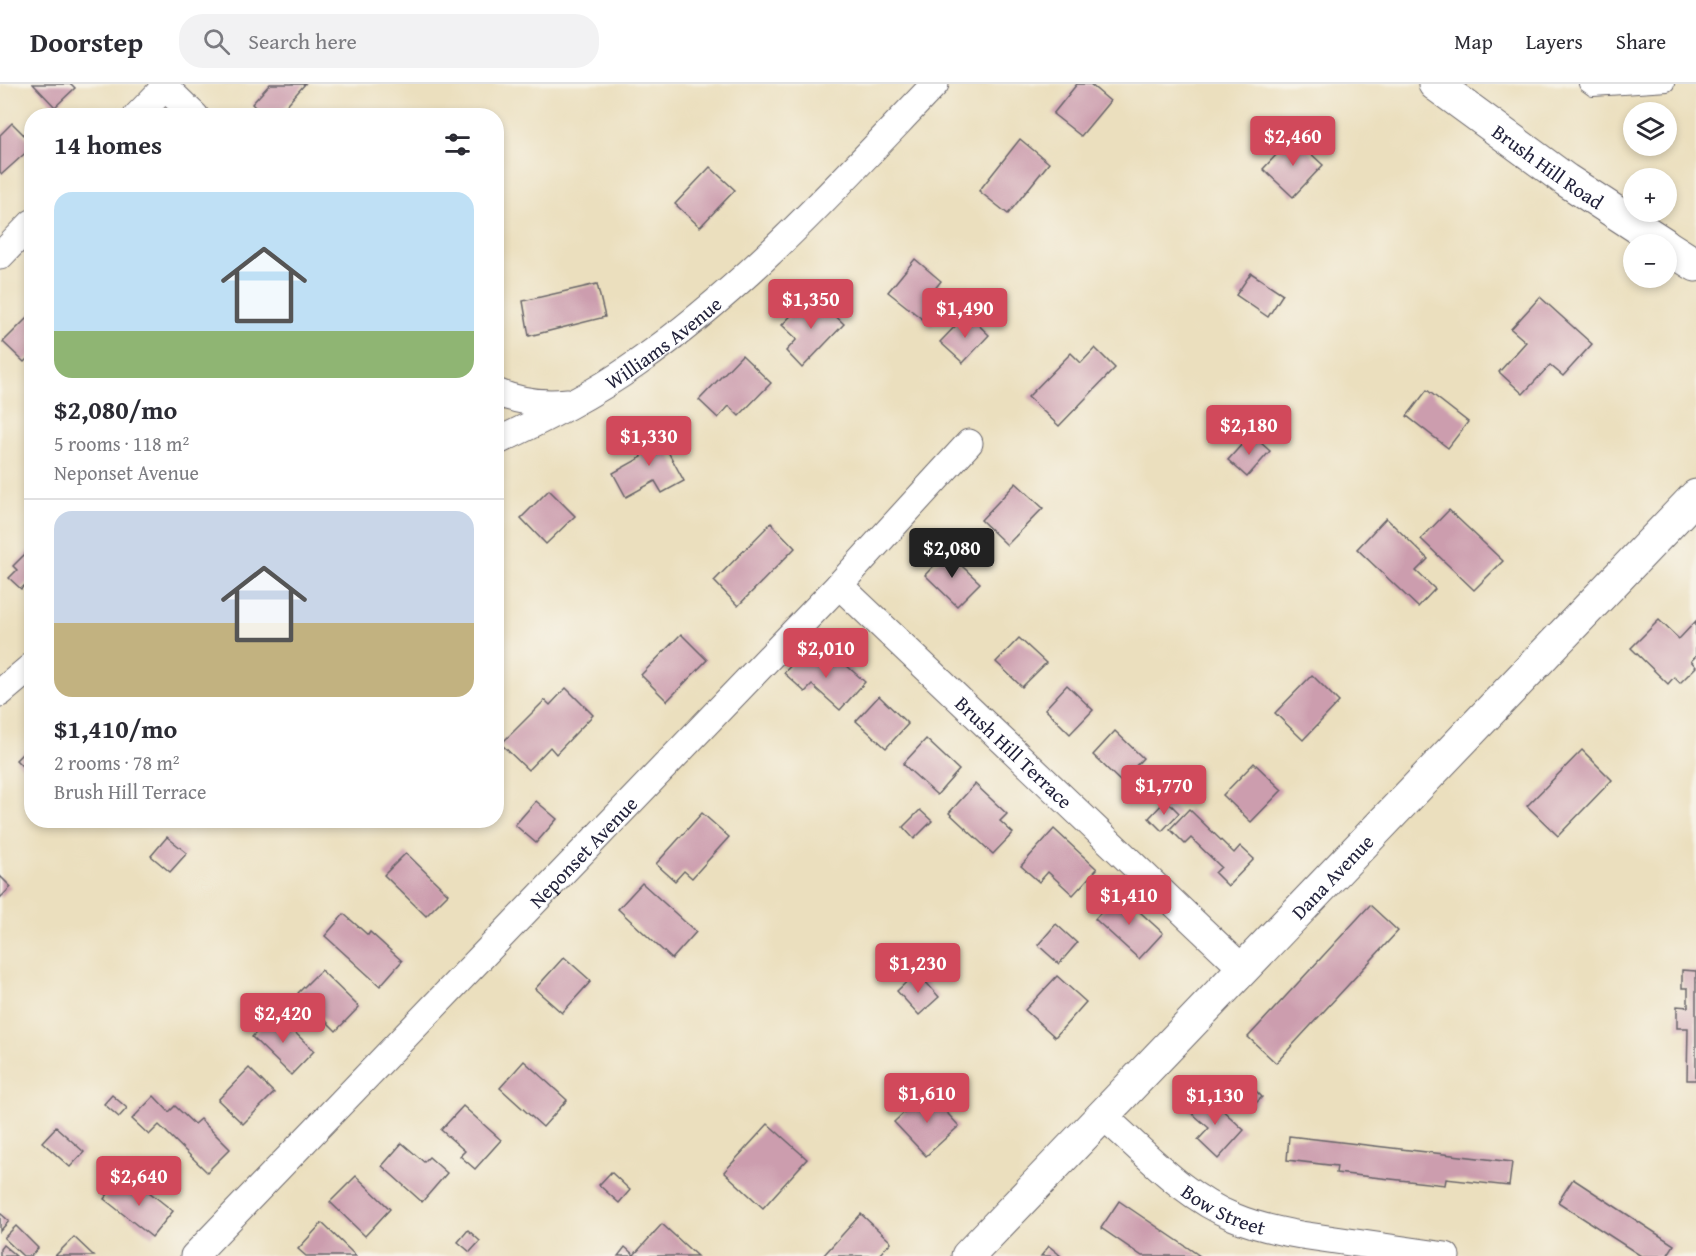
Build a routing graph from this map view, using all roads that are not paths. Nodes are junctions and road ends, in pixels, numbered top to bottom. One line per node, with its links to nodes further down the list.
1 (935, 84): 14 (street, Williams Avenue)
2 (1435, 84): 9 (street, Brush Hill Road)
3 (1586, 84): 4 (lane)
4 (1667, 84)
5 (169, 87): 6 (street); 7 (street)
6 (146, 108)
7 (188, 108)
8 (24, 231): 11 (street)
9 (1648, 234)
10 (1677, 253): 12 (street, Brush Hill Road)
11 (0, 256)
12 (1696, 265)
13 (504, 395): 14 (street)
14 (575, 401): 15 (street, Williams Avenue)
15 (504, 438)
16 (969, 443): 18 (street, Neponset Avenue)
17 (1696, 496): 21 (street, Dana Avenue)
18 (839, 585): 21 (street, Brush Hill Terrace); 23 (street, Neponset Avenue)
19 (24, 673): 20 (street)
20 (0, 693)
21 (1242, 968): 22 (street, Dana Avenue)
22 (1103, 1116): 24 (street, Dana Avenue); 25 (street, Bow Street)
23 (194, 1256)
24 (968, 1256)
25 (1446, 1256)

